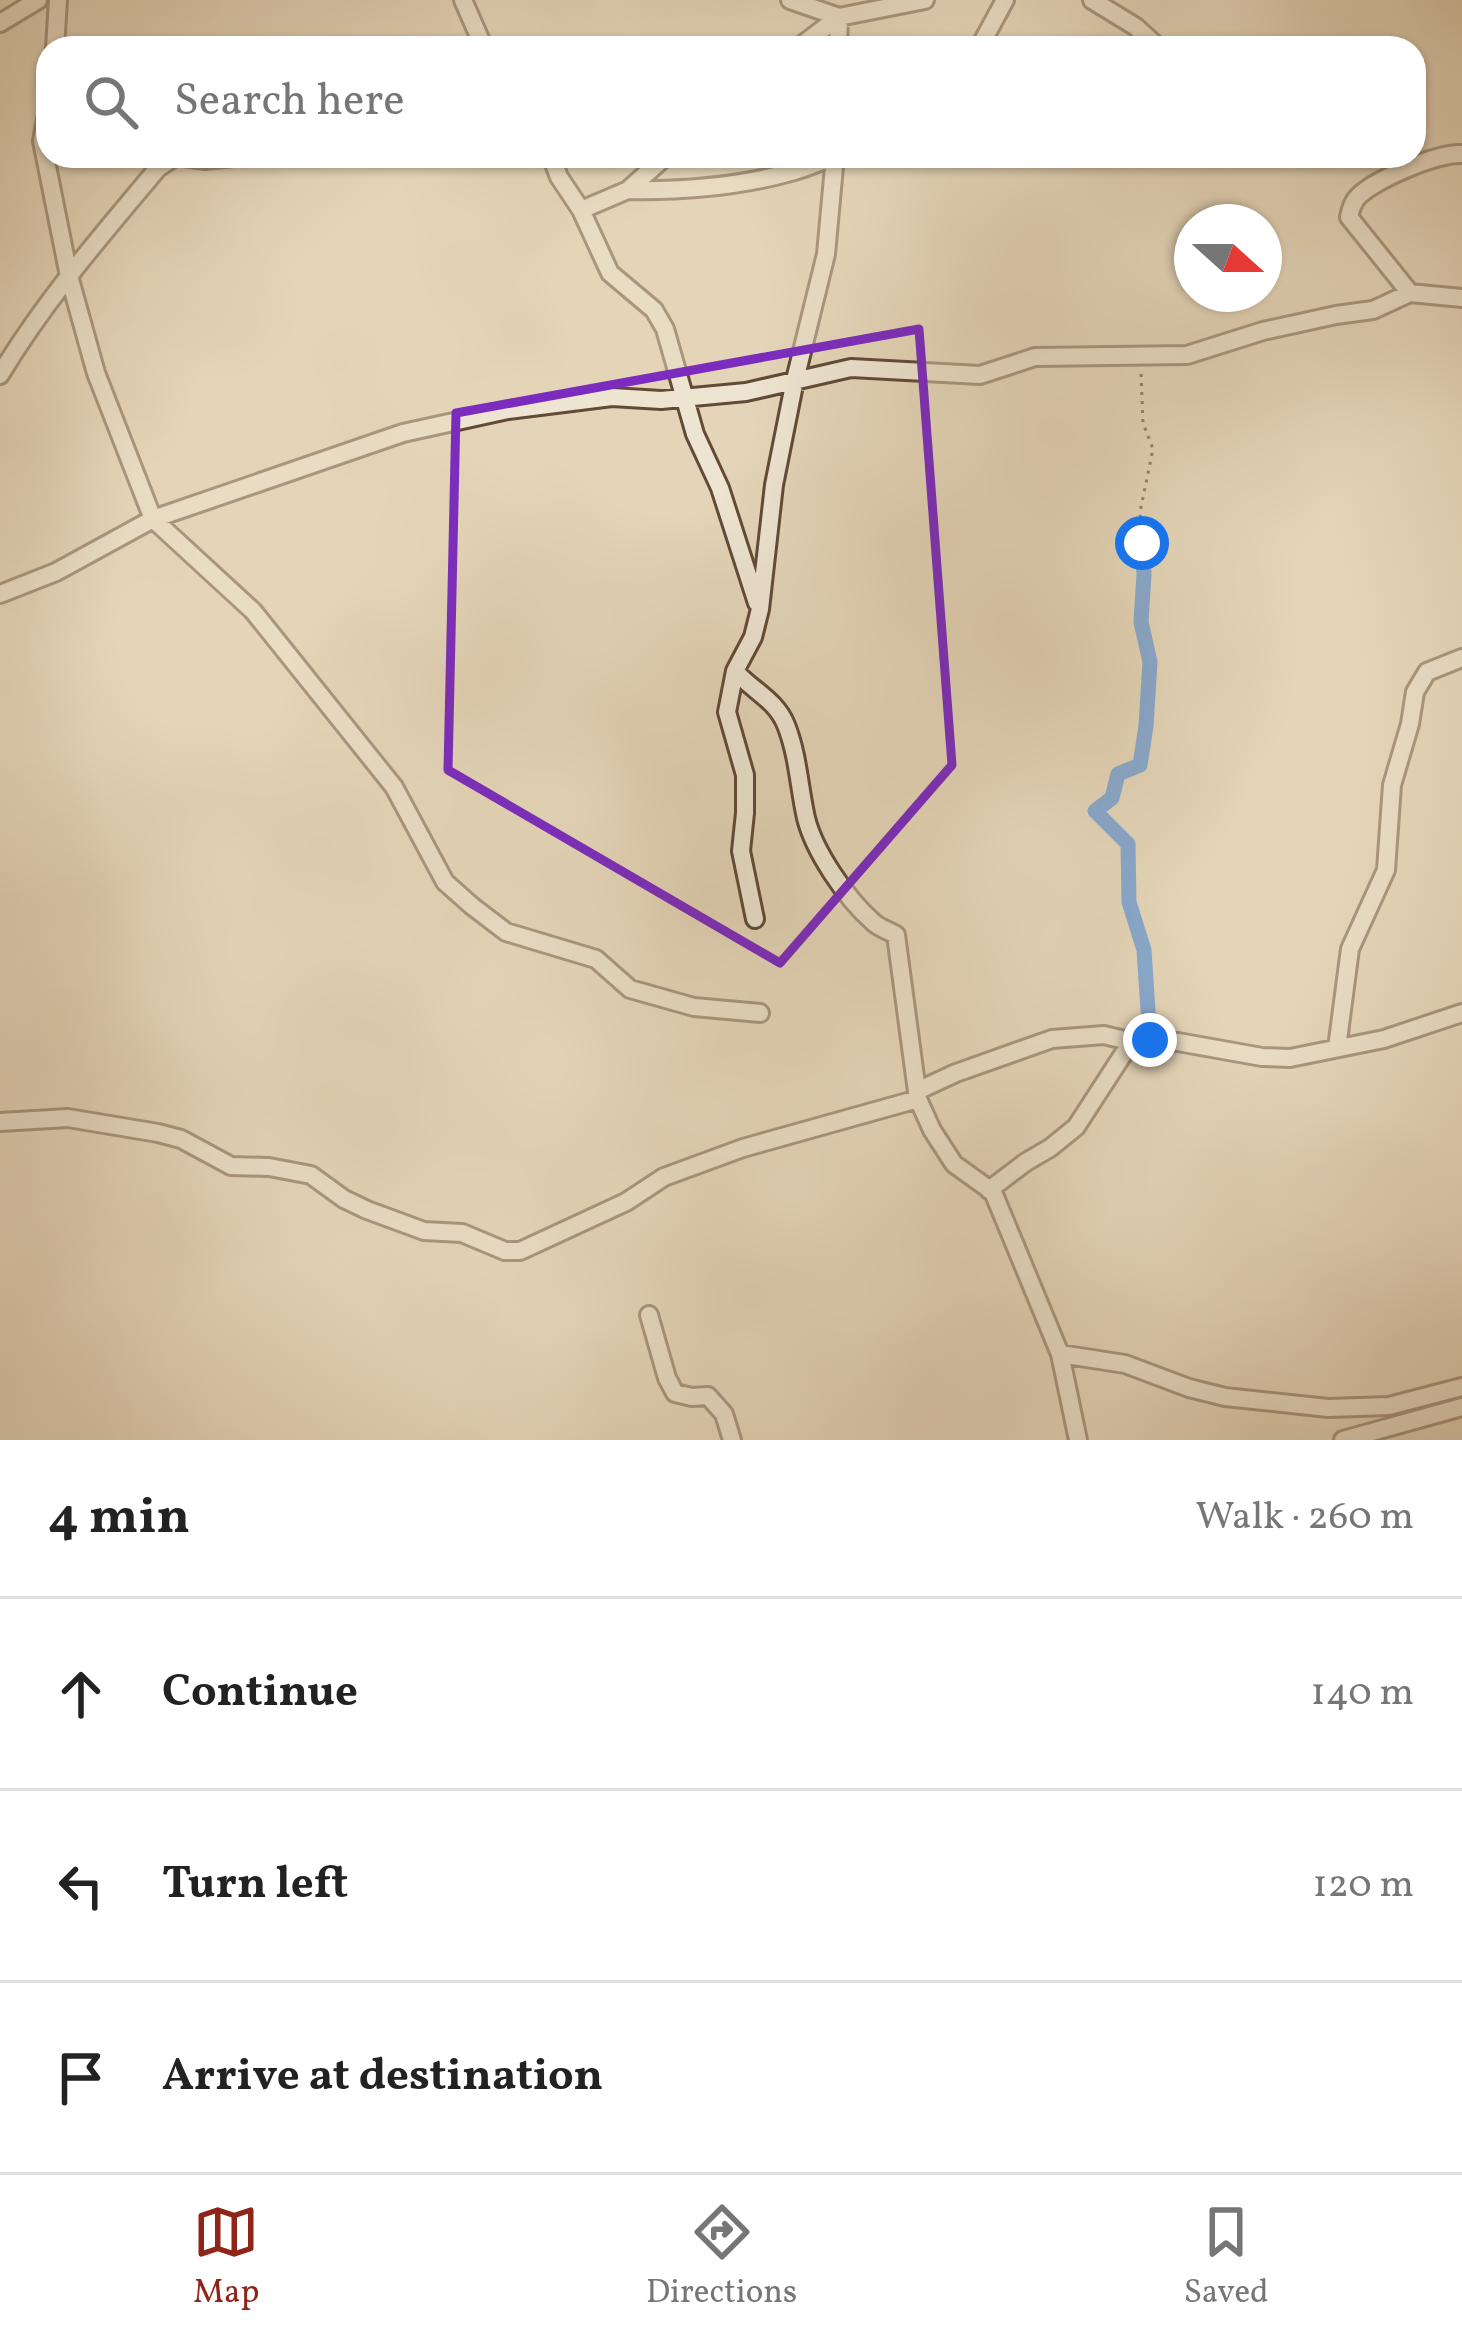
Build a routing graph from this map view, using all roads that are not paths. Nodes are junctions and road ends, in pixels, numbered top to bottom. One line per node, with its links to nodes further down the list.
1 (38, 0): 9 (street)
2 (58, 0): 10 (street)
3 (463, 0): 11 (street)
4 (790, 0): 8 (street)
5 (925, 0): 8 (street)
6 (1005, 0): 14 (street)
7 (1092, 0): 15 (street)
8 (839, 17): 12 (street); 13 (street)
9 (0, 23)
10 (56, 36)
11 (479, 36)
12 (814, 36)
13 (838, 36)
14 (986, 36)
15 (1146, 36)
16 (1462, 154): 17 (street)
17 (1426, 161)
18 (47, 168): 27 (street)
19 (157, 168): 27 (street)
20 (555, 168): 26 (street)
21 (653, 168): 25 (street)
22 (802, 168): 25 (street)
23 (835, 168): 31 (street)
24 (1411, 168): 28 (street)
25 (628, 190): 26 (street)
26 (581, 211): 32 (street)
27 (69, 276): 30 (street); 33 (street)
28 (1402, 296): 29 (street); 31 (street)
29 (1462, 298)
30 (0, 375)
31 (795, 380): 32 (street); 35 (street)
32 (686, 397): 33 (street); 35 (street)
33 (152, 519): 34 (street); 39 (street)
34 (0, 594)
35 (760, 609): 37 (street)
36 (1462, 658): 42 (street)
37 (735, 671): 38 (street); 43 (street)
38 (755, 919)
39 (760, 1013)
40 (1462, 1013): 42 (street)
41 (1143, 1042): 42 (street); 43 (street); 45 (street)
42 (1337, 1048)
43 (918, 1095): 44 (street); 45 (street)
44 (0, 1122)
45 (989, 1190): 47 (street)
46 (649, 1315): 50 (street)
47 (1060, 1354): 48 (street); 51 (street)
48 (1462, 1387)
49 (1462, 1407): 52 (street)
50 (732, 1440)
51 (1078, 1440)
52 (1343, 1440)

